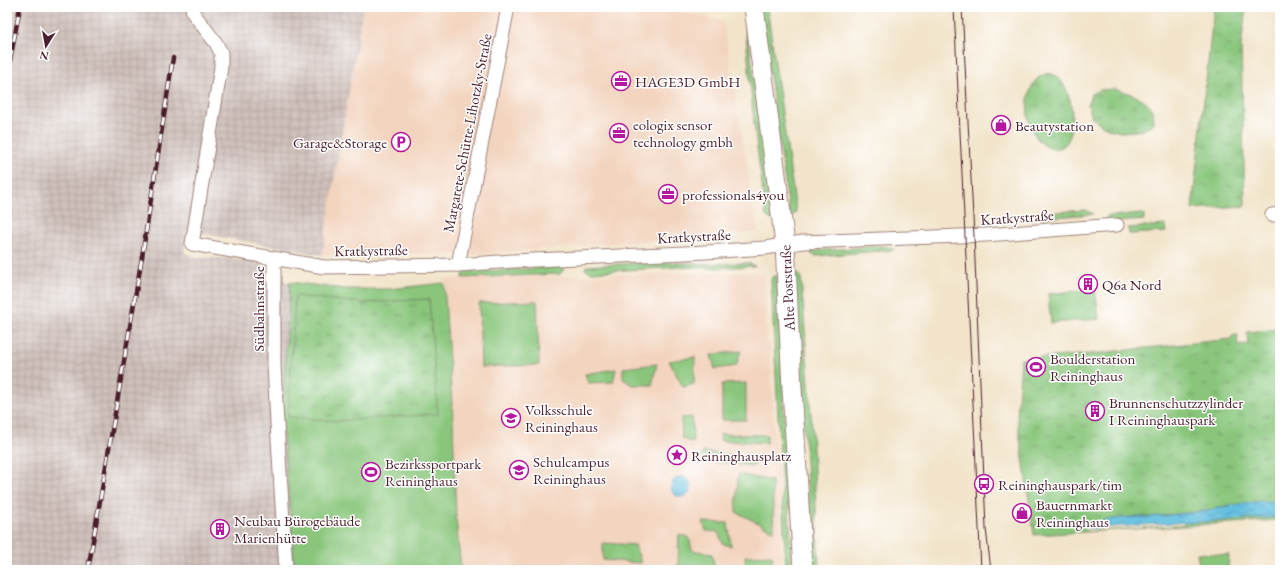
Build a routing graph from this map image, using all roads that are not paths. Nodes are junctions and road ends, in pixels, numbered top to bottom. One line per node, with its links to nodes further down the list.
1 (192, 7): 6 (street, Südbahnstraße)
2 (508, 7): 7 (street, Margarete-Schütte-Lihotzky-Straße)
3 (754, 7): 5 (main road, Alte Poststraße)
4 (1117, 225): 5 (street, Kratkystraße)
5 (785, 244): 7 (street, Kratkystraße); 9 (main road, Alte Poststraße)
6 (274, 258): 7 (street, Kratkystraße); 8 (street, Südbahnstraße)
7 (458, 265)
8 (286, 570)
9 (804, 570)

